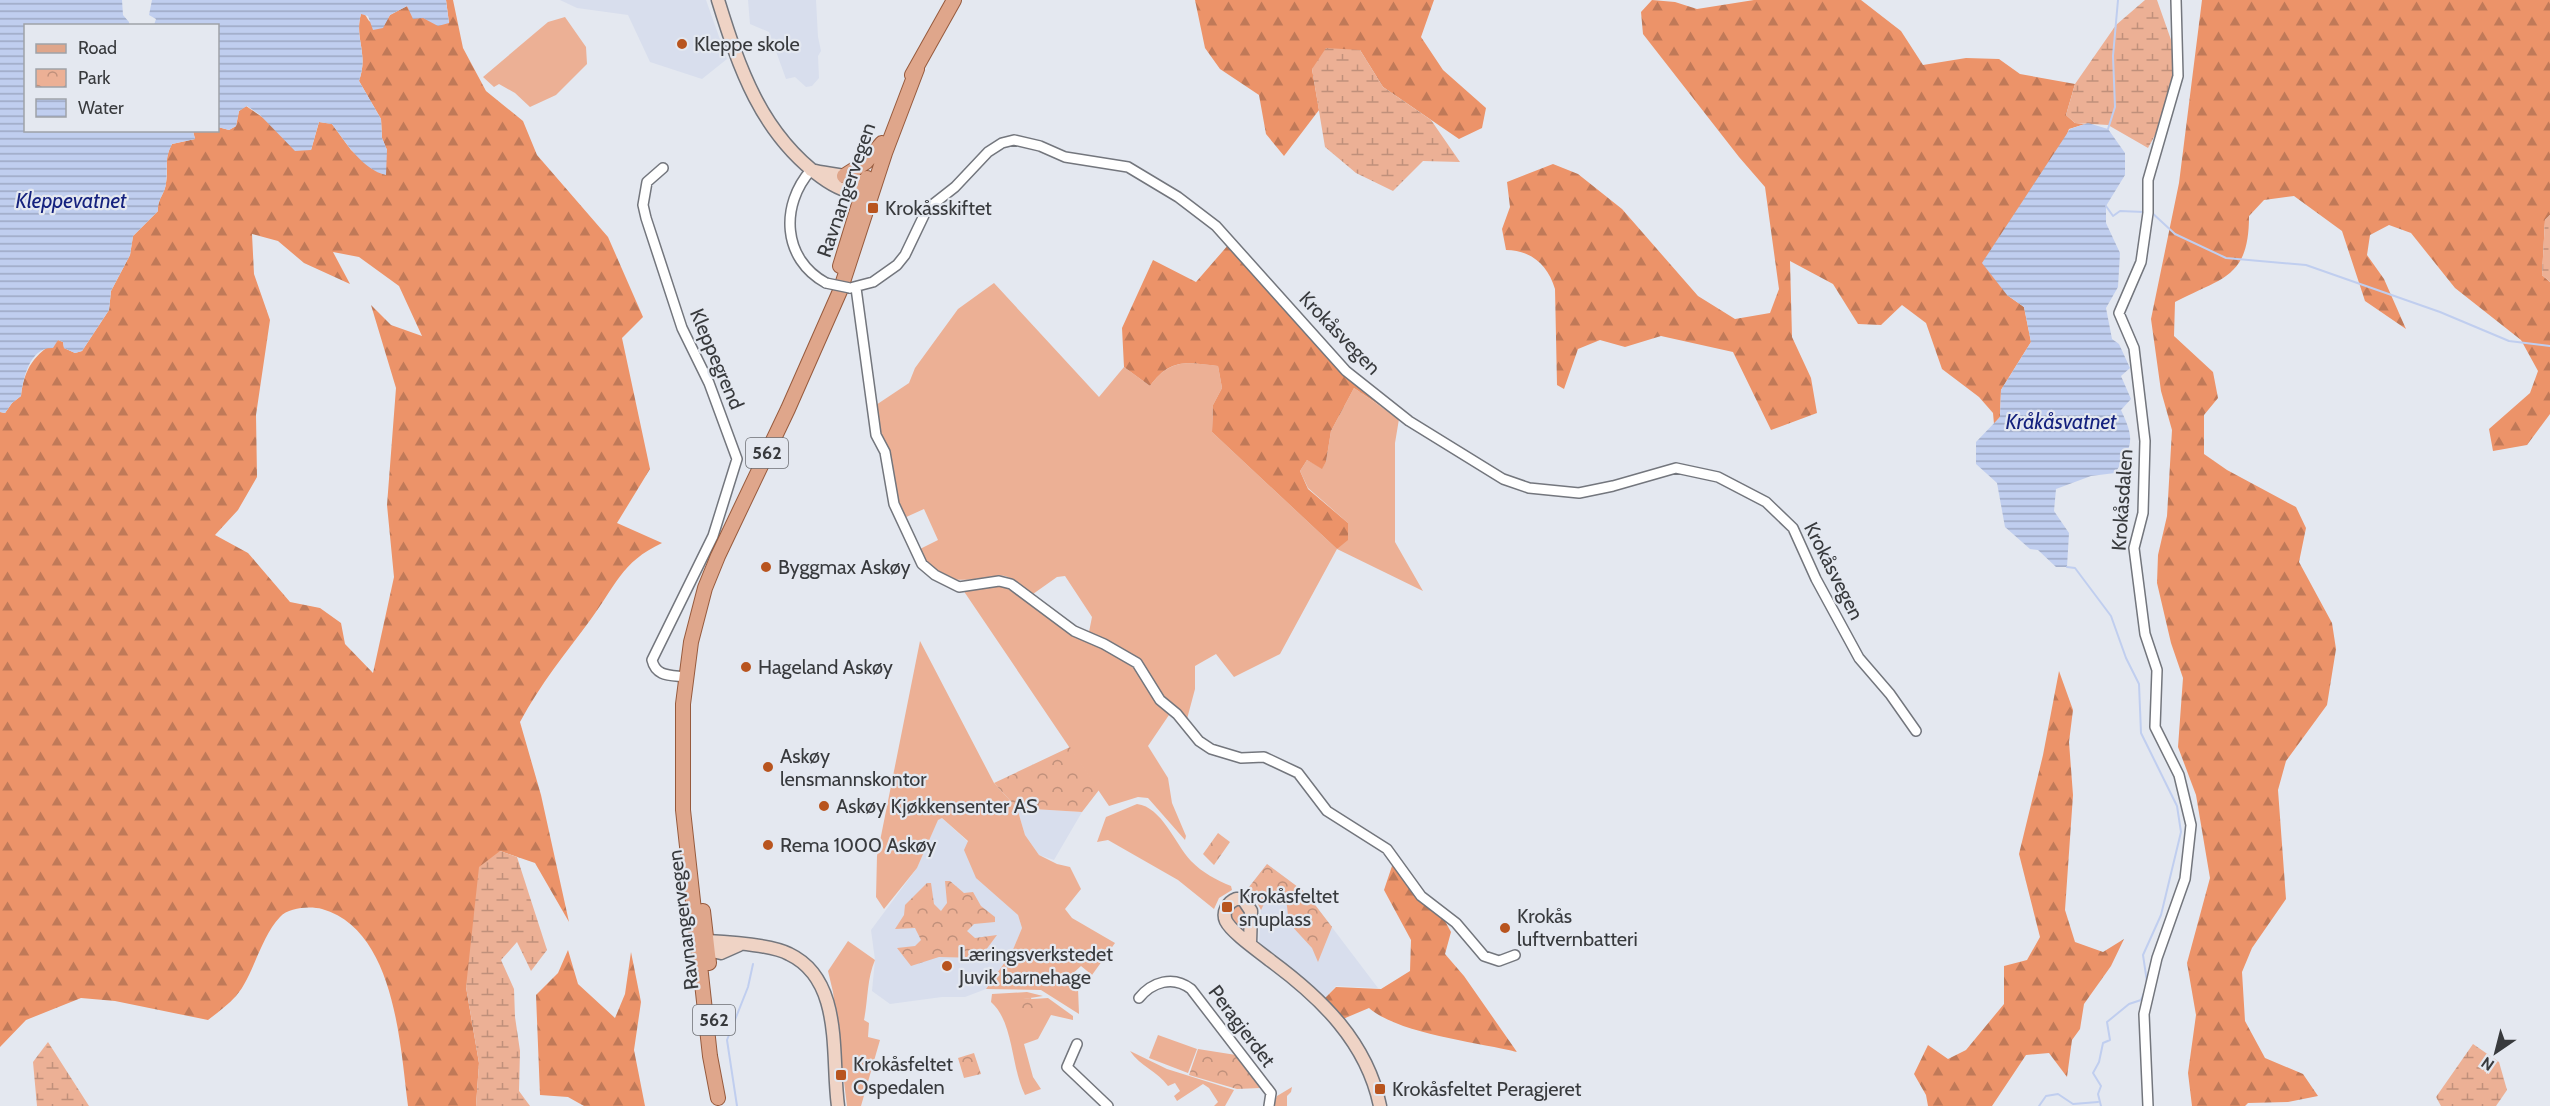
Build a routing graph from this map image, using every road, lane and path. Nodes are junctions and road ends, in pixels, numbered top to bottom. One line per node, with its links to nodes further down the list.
1 (718, 0): 7 (street)
2 (954, 0): 4 (main road, Ravnangervegen / 562)
3 (2176, 0): 23 (street, Krokåsdalen)
4 (917, 69): 5 (main road, Ravnangervegen / 562); 9 (main road, Ravnangervegen / 562)
5 (882, 143): 8 (main road); 9 (main road, Ravnangervegen / 562)
6 (663, 168): 11 (street, Kleppegrend)
7 (811, 170): 8 (street); 9 (street); 10 (street, bridge)
8 (844, 176): 9 (street)
9 (866, 190): 11 (main road, Ravnangervegen / 562)
10 (853, 288): 12 (street, Krokåsvegen); 15 (street)
11 (686, 677): 14 (main road, Ravnangervegen / 562)
12 (1916, 731)
13 (1250, 943): 22 (street)
14 (704, 947): 18 (street); 19 (main road, Ravnangervegen / 562)
15 (1515, 955)
16 (1139, 998): 21 (street, Peragjerdet)
17 (1077, 1044): 20 (street)
18 (837, 1101)
19 (718, 1102)
20 (1108, 1106)
21 (1269, 1106)
22 (1380, 1106)
23 (2148, 1106)

